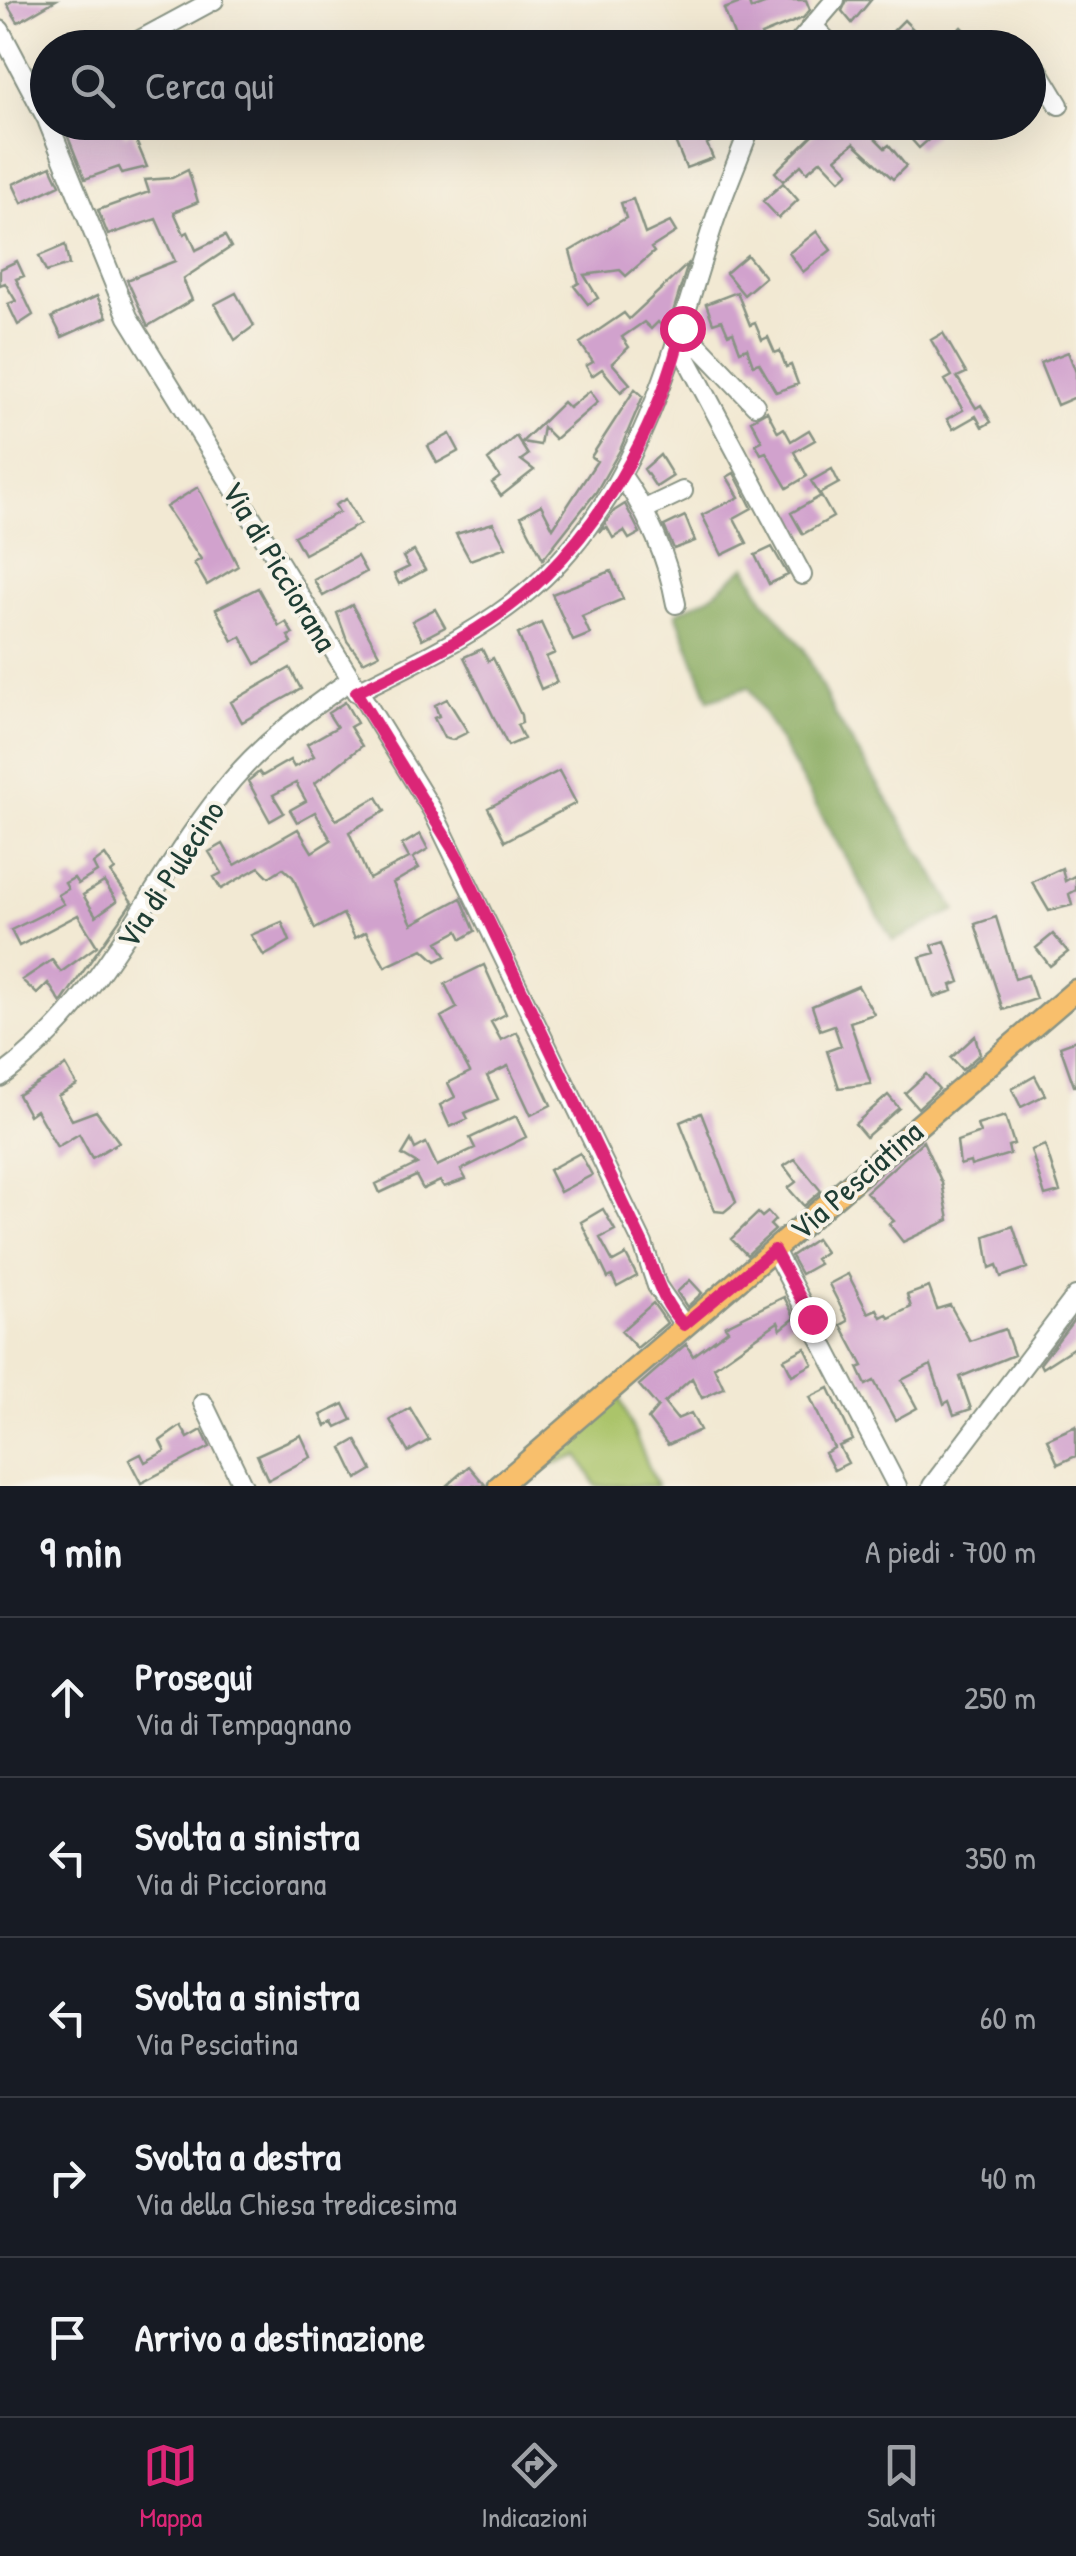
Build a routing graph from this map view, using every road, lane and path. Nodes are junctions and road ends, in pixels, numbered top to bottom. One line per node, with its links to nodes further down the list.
1 (214, 0): 5 (street)
2 (835, 0): 3 (street)
3 (813, 26): 6 (street); 7 (street)
4 (0, 30): 8 (street, Via di Picciorana)
5 (158, 30)
6 (810, 30)
7 (817, 30)
8 (30, 73)
9 (1046, 83): 10 (street)
10 (1060, 105)
11 (55, 140): 20 (street, Via di Picciorana)
12 (745, 140): 13 (street, Via di Pulecino)
13 (680, 336): 14 (street); 15 (street, Via di Pulecino); 18 (street)
14 (756, 405)
15 (622, 476): 17 (street); 20 (street, Via di Pulecino)
16 (683, 491): 17 (street)
17 (643, 510): 19 (street)
18 (802, 575)
19 (676, 604)
20 (352, 686): 22 (street, Via di Pulecino); 25 (street, Via di Picciorana)
21 (1076, 990): 23 (main road, Via Pesciatina)
22 (0, 1077)
23 (774, 1250): 25 (main road, Via Pesciatina); 29 (street)
24 (1076, 1296): 30 (street)
25 (684, 1325): 28 (main road, Via Pesciatina)
26 (203, 1403): 27 (street)
27 (243, 1486)
28 (499, 1486)
29 (897, 1486)
30 (932, 1486)

